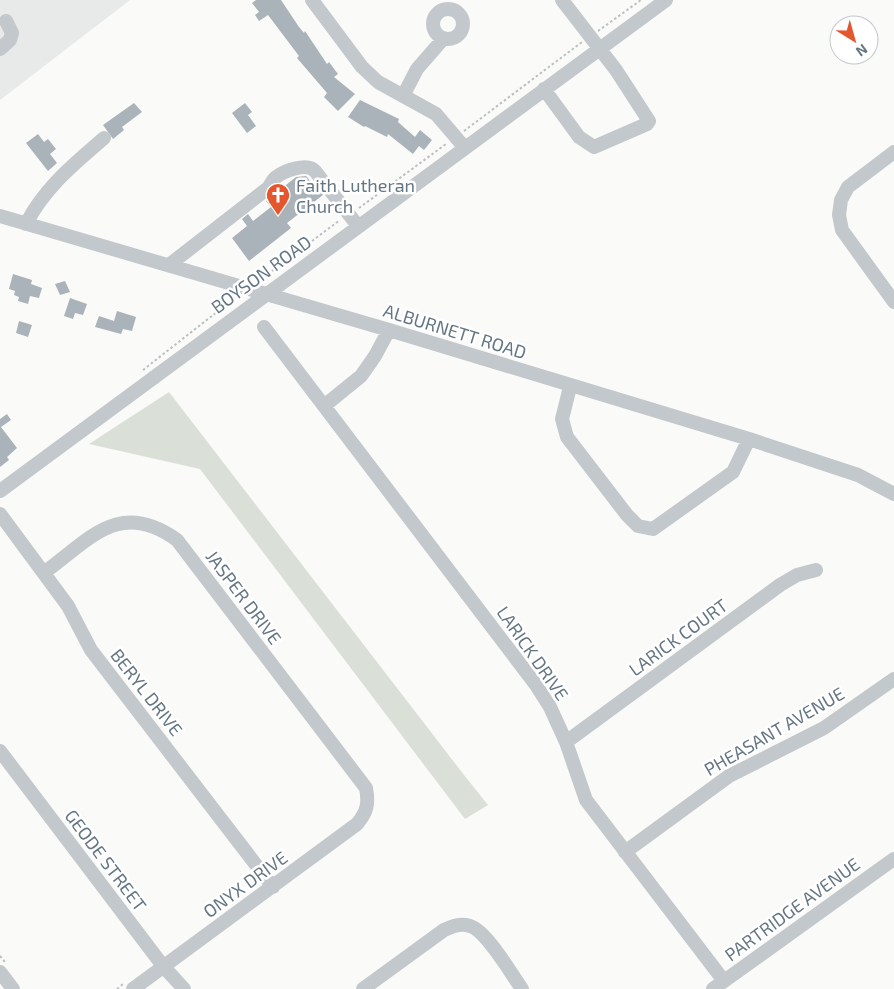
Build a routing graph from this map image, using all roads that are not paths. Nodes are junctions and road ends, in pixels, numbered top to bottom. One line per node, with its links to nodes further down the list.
1 (312, 0): 9 (street)
2 (562, 0): 6 (street)
3 (666, 0): 6 (street, BOYSON ROAD)
4 (6, 22): 7 (street)
5 (444, 38): 9 (street)
6 (599, 48): 8 (street, BOYSON ROAD); 8 (street)
7 (0, 49)
8 (544, 89): 11 (street, BOYSON ROAD)
9 (403, 96): 11 (street)
10 (104, 138): 14 (street)
11 (465, 148): 15 (street, BOYSON ROAD)
12 (894, 152): 18 (street)
13 (0, 216): 14 (street, ALBURNETT ROAD)
14 (26, 224): 16 (street, ALBURNETT ROAD)
15 (358, 226): 16 (street); 17 (street, BOYSON ROAD)
16 (169, 265): 17 (street, ALBURNETT ROAD)
17 (266, 293): 20 (street, ALBURNETT ROAD); 24 (street, BOYSON ROAD)
18 (894, 302)
19 (264, 327): 22 (street, LARICK DRIVE)
20 (389, 330): 21 (street, ALBURNETT ROAD); 22 (street)
21 (570, 387): 23 (street, ALBURNETT ROAD); 23 (street)
22 (324, 406): 30 (street, LARICK DRIVE)
23 (749, 439): 25 (street, ALBURNETT ROAD)
24 (0, 491)
25 (894, 494)
26 (0, 514): 28 (street, BERYL DRIVE)
27 (816, 570): 30 (street, LARICK COURT)
28 (45, 572): 32 (street, JASPER DRIVE); 35 (street, BERYL DRIVE)
29 (894, 679): 33 (street, PHEASANT AVENUE)
30 (566, 742): 33 (street, LARICK DRIVE)
31 (0, 751): 36 (street, GEODE STREET)
32 (368, 800): 35 (street, ONYX DRIVE)
33 (625, 852): 39 (street, LARICK DRIVE)
34 (894, 859): 39 (street, PARTRIDGE AVENUE)
35 (273, 886): 36 (street, ONYX DRIVE)
36 (163, 966): 38 (street, ONYX DRIVE); 41 (street, GEODE STREET)
37 (0, 972): 40 (street)
38 (131, 984)
39 (718, 985)
40 (13, 989)
41 (184, 989)
42 (363, 989): 43 (street)
43 (522, 989)

